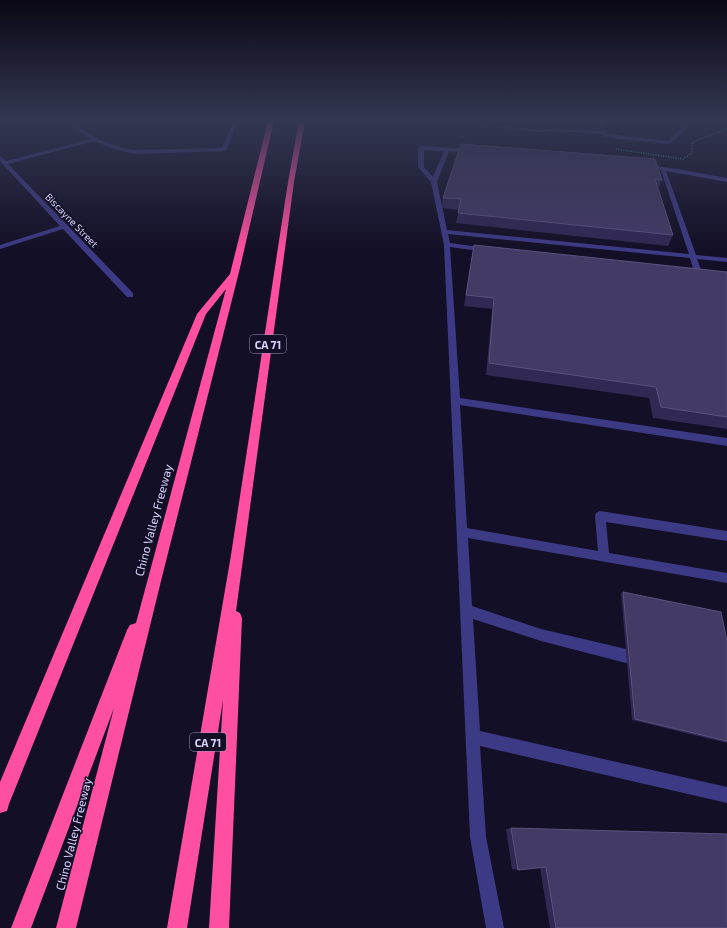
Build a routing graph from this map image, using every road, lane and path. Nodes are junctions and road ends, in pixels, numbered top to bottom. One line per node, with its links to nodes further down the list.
1 (6, 164): 10 (street, Biscayne Street)
2 (261, 164): 17 (highway, Chino Valley Freeway)
3 (294, 164): 24 (highway, CA 71)
4 (421, 164): 9 (street)
5 (441, 164): 9 (street)
6 (640, 167): 7 (street)
7 (663, 169): 8 (street); 15 (street)
8 (727, 180)
9 (434, 182): 11 (street)
10 (64, 227): 13 (street); 19 (street, Biscayne Street)
11 (444, 232): 12 (street); 15 (street)
12 (447, 245): 14 (street); 20 (street)
13 (0, 247)
14 (494, 251)
15 (692, 256): 16 (street); 18 (street)
16 (727, 260)
17 (235, 272): 26 (highway, Chino Valley Freeway); 32 (highway)
18 (691, 274)
19 (130, 295)
20 (455, 401): 21 (street); 22 (street)
21 (727, 442)
22 (461, 532): 25 (street); 28 (street)
23 (727, 536): 25 (street)
24 (238, 555): 35 (highway, CA 71); 36 (highway)
25 (604, 557): 27 (street)
26 (155, 577): 33 (highway); 34 (highway, Chino Valley Freeway)
27 (727, 578)
28 (466, 610): 29 (street); 30 (street)
29 (626, 656)
30 (473, 737): 31 (street); 37 (street)
31 (727, 795)
32 (0, 804)
33 (22, 928)
34 (66, 928)
35 (177, 928)
36 (218, 928)
37 (495, 928)

